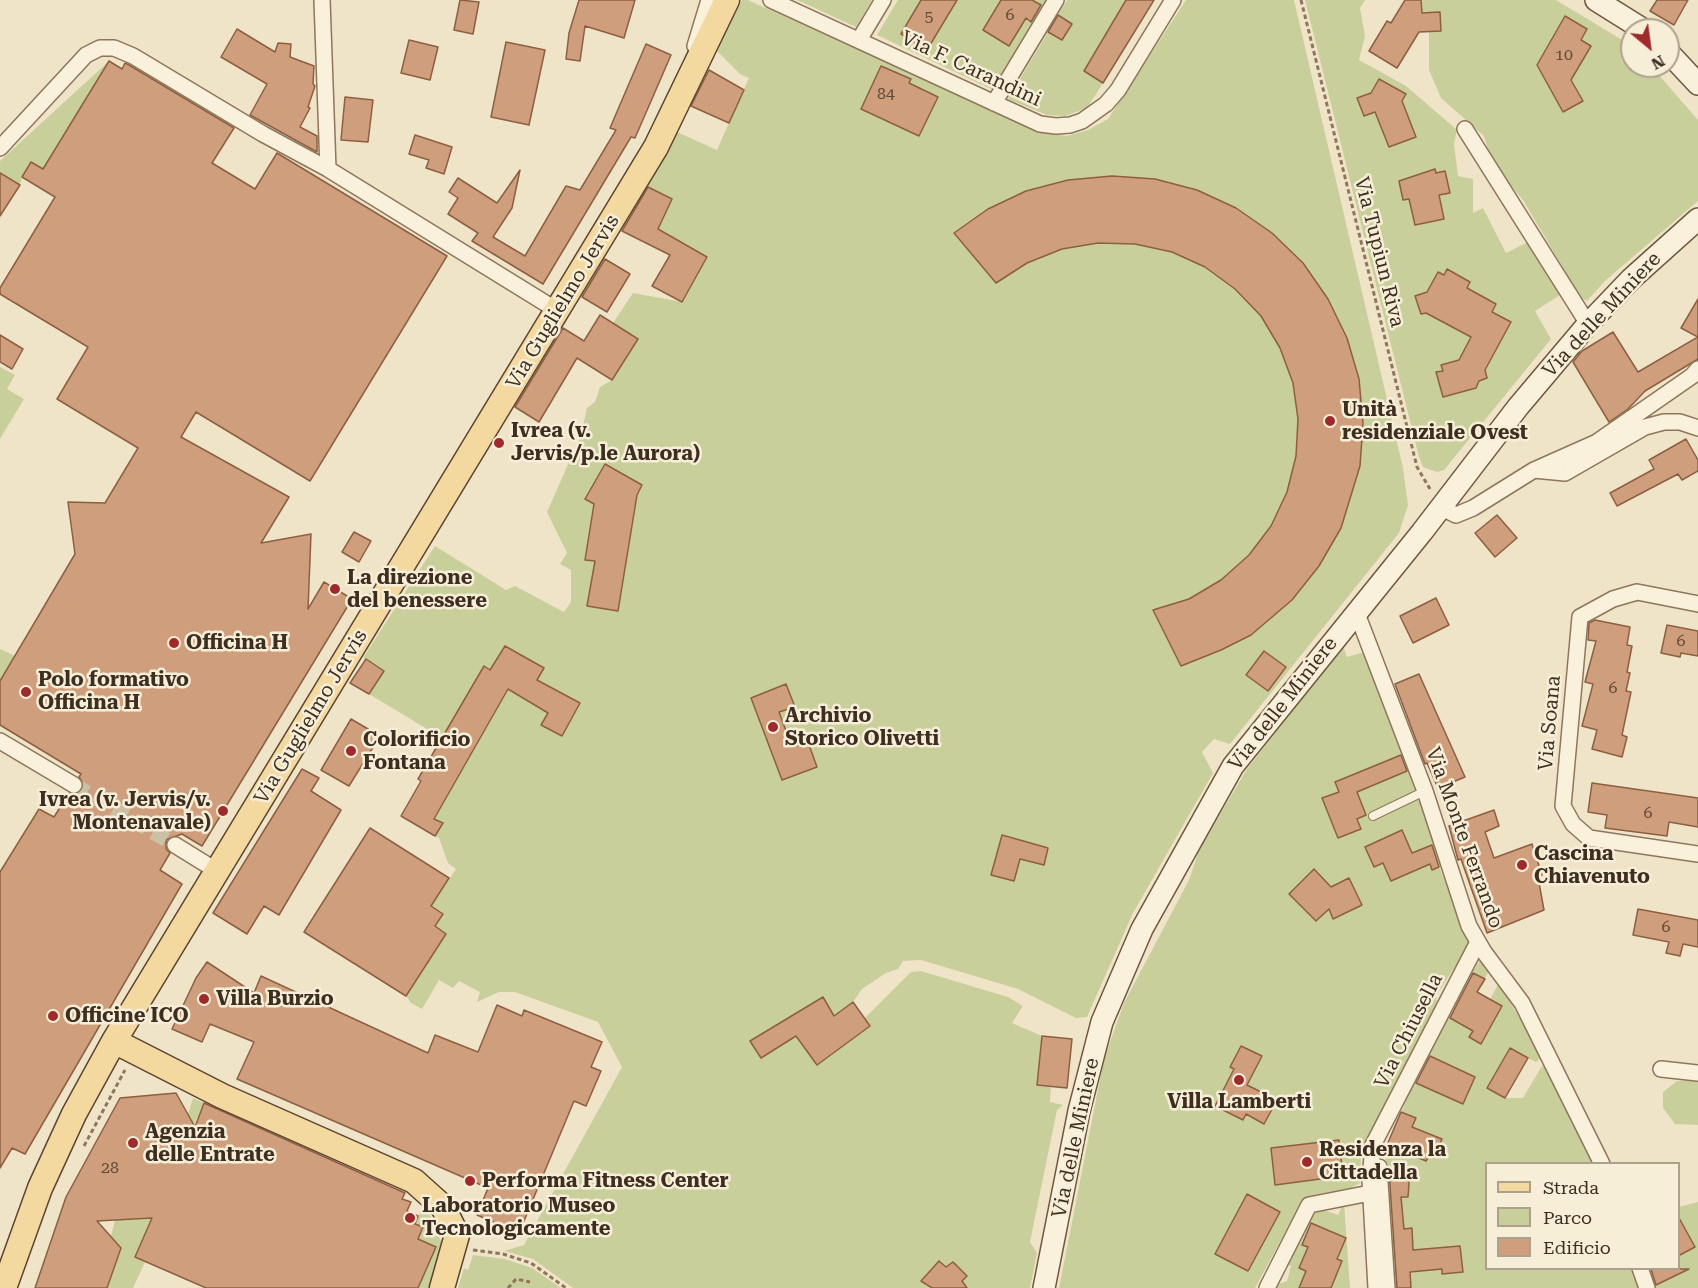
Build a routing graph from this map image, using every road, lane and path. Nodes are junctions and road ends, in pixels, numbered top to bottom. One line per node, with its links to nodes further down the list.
1 (322, 0): 18 (street)
2 (709, 0): 12 (street)
3 (727, 0): 12 (main road, Via Guglielmo Jervis)
4 (771, 0): 11 (street, Via F. Carandini)
5 (883, 0): 11 (street)
6 (1056, 0): 15 (street)
7 (1173, 0): 15 (street, Via F. Carandini)
8 (1301, 0): 25 (path, Via Tupiun Riva)
9 (1596, 0): 10 (street)
10 (1625, 18)
11 (859, 40): 15 (street, Via F. Carandini)
12 (699, 58): 20 (main road, Via Guglielmo Jervis)
13 (1680, 65): 14 (street)
14 (1698, 84)
15 (994, 103)
16 (1465, 129): 21 (street)
17 (0, 148): 18 (street)
18 (328, 169): 20 (street)
19 (1698, 219): 21 (street, Via delle Miniere)
20 (558, 311): 34 (main road, Via Guglielmo Jervis)
21 (1588, 324): 25 (street, Via delle Miniere)
22 (1696, 372): 24 (street)
23 (1698, 428): 24 (street)
24 (1534, 470): 25 (street)
25 (1440, 507): 27 (street, Via delle Miniere)
26 (1698, 604): 33 (street, Via Soana)
27 (1356, 611): 30 (street, Via Monte Ferrando); 50 (street, Via delle Miniere)
28 (0, 741): 29 (street)
29 (74, 785)
30 (1425, 791): 31 (lane); 35 (street, Via Monte Ferrando)
31 (1373, 816)
32 (175, 845): 34 (street)
33 (1698, 854)
34 (217, 871): 36 (main road, Via Guglielmo Jervis)
35 (1478, 942): 39 (street, Via Chiusella); 41 (street, Via Monte Ferrando)
36 (124, 1046): 40 (path); 43 (main road); 46 (main road, Via Guglielmo Jervis)
37 (1661, 1069): 38 (street)
38 (1698, 1073)
39 (1378, 1140): 42 (street, Via Chiusella); 53 (street)
40 (79, 1156)
41 (1601, 1162)
42 (1370, 1193): 51 (street); 52 (street, Via Chiusella)
43 (450, 1259): 47 (main road); 49 (path)
44 (1640, 1270): 54 (street)
45 (530, 1282): 48 (path)
46 (4, 1288)
47 (442, 1288)
48 (508, 1288)
49 (566, 1288)
50 (1044, 1288)
51 (1267, 1288)
52 (1376, 1288)
53 (1387, 1288)
54 (1647, 1288)

